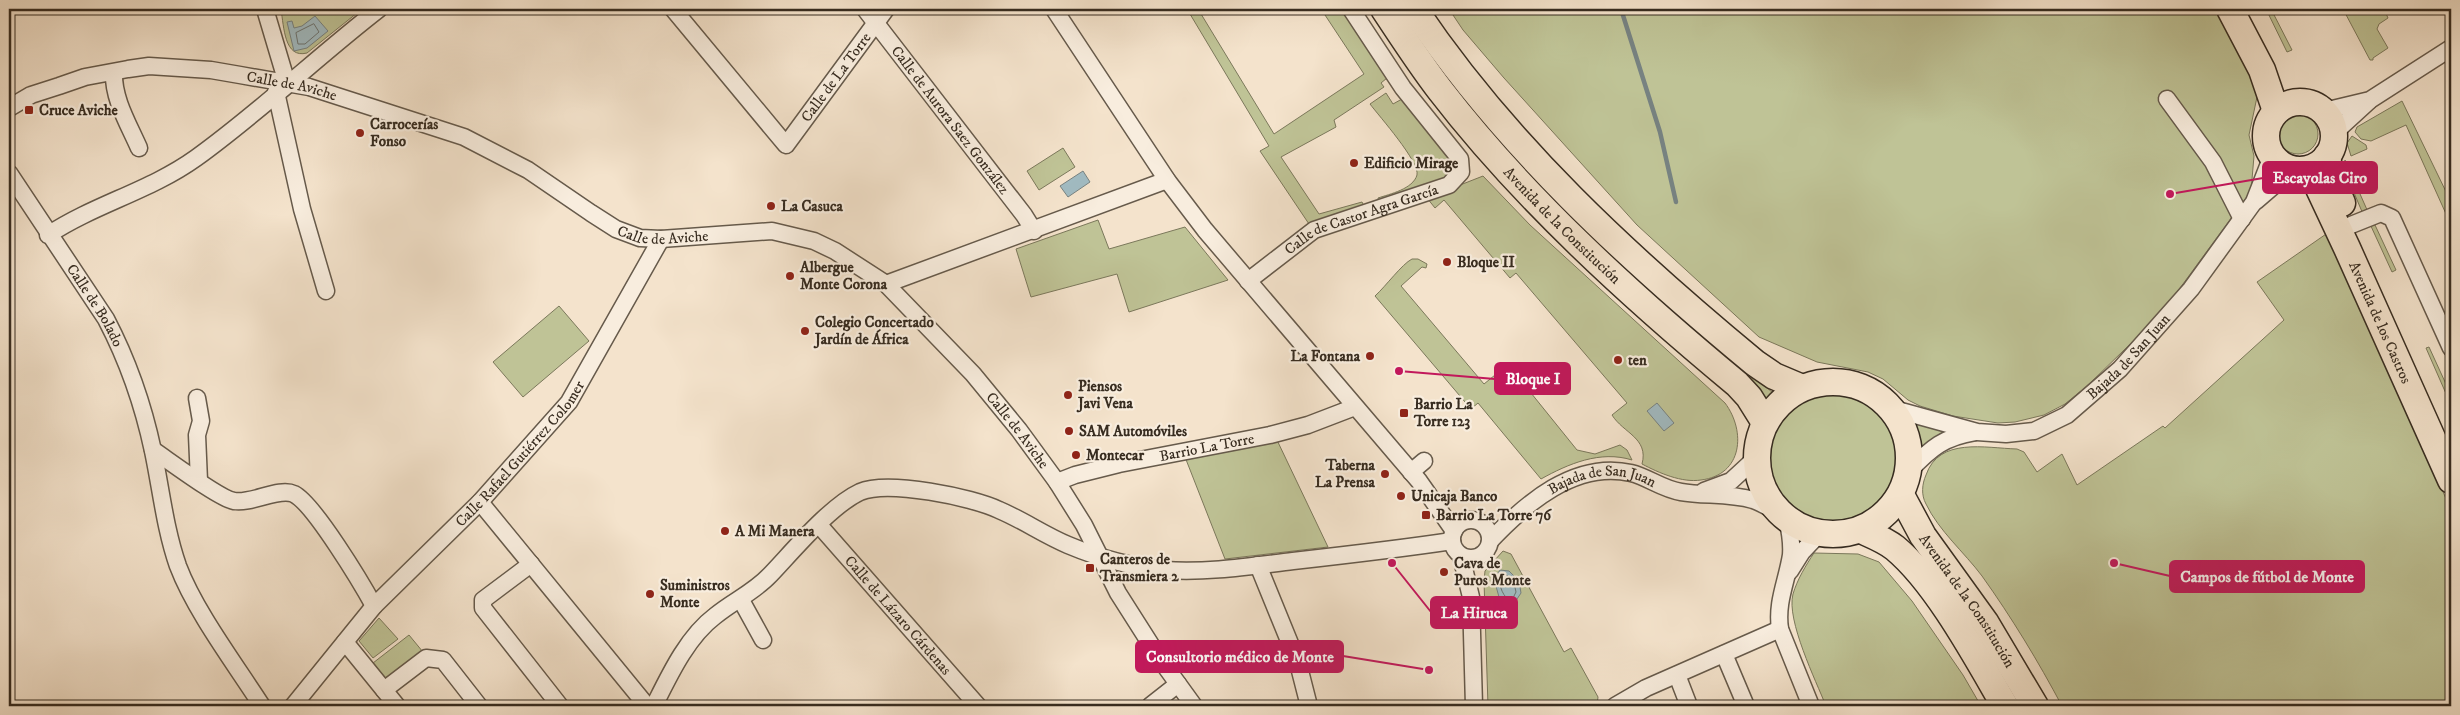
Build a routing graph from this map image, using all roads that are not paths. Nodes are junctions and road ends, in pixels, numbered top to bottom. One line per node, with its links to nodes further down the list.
1 (265, 9): 15 (street)
2 (379, 9): 15 (street)
3 (673, 9): 12 (street, Calle de La Torre)
4 (865, 9): 12 (street, Calle de Aurora Saez González)
5 (886, 9): 12 (street, Calle de La Torre)
6 (1054, 9): 26 (street)
7 (1351, 9): 33 (street, Calle de Castor Agra García)
8 (1384, 9): 41 (main road, Avenida de la Constitución)
9 (1414, 9): 37 (main road, Avenida de la Constitución)
10 (2230, 9): 21 (main road)
11 (2245, 9): 22 (main road, Avenida de los Castros)
12 (876, 22): 30 (street, Calle de Aurora Saez González)
13 (2451, 48): 19 (street)
14 (114, 72): 15 (street, Calle de Aviche); 17 (street, Calle de Aviche); 23 (street)
15 (282, 88): 31 (street); 32 (street, Calle de Aviche); 35 (street)
16 (9, 94): 17 (street, Calle de Aviche)
17 (31, 96): 20 (street, Calle de Aviche)
18 (2166, 99): 28 (street)
19 (2370, 100): 22 (street); 22 (street)
20 (9, 108)
21 (2276, 111): 22 (main road); 24 (main road)
22 (2322, 125): 24 (main road); 29 (main road, Avenida de los Castros)
23 (139, 148)
24 (2290, 165): 27 (street, Bajada de San Juan); 27 (street, Bajada de San Juan); 49 (main road, Avenida de los Castros)
25 (9, 173): 31 (street, Calle de Bolado)
26 (1167, 180): 30 (street); 33 (street)
27 (2254, 202): 28 (street, Bajada de San Juan)
28 (2242, 218): 42 (street, Bajada de San Juan)
29 (2351, 225): 36 (street); 43 (main road, Avenida de los Castros)
30 (1034, 231): 34 (street)
31 (48, 234): 44 (street, Calle de Bolado)
32 (661, 239): 34 (street, Calle de Aviche); 54 (street, Calle Rafael Gutiérrez Colomer)
33 (1248, 281): 39 (street)
34 (886, 284): 51 (street, Calle de Aviche)
35 (326, 291)
36 (2451, 348)
37 (1800, 387): 40 (main road); 41 (main road)
38 (197, 398): 50 (street)
39 (1355, 406): 48 (street); 51 (street, Barrio La Torre)
40 (1890, 408): 42 (street, Bajada de San Juan); 47 (main road)
41 (1764, 421): 45 (main road)
42 (1977, 432): 47 (street, Bajada de San Juan)
43 (2451, 448)
44 (153, 450): 50 (street); 81 (street, Calle de Bolado)
45 (1757, 458): 52 (street, Bajada de San Juan); 56 (main road)
46 (1424, 461): 48 (street)
47 (1910, 470): 53 (main road)
48 (1415, 476): 60 (street)
49 (2451, 480)
50 (199, 481): 71 (street)
51 (1057, 482): 65 (street, Calle de Aviche)
52 (1697, 493): 55 (street, Bajada de San Juan); 56 (street, Bajada de San Juan)
53 (1901, 495): 59 (main road); 98 (main road, Avenida de la Constitución)
54 (480, 502): 66 (street); 71 (street, Calle Rafael Gutiérrez Colomer)
55 (1514, 516): 57 (street, Bajada de San Juan); 62 (street, Bajada de San Juan)
56 (1784, 516): 61 (main road); 68 (street)
57 (1484, 524): 60 (street); 62 (street)
58 (819, 525): 65 (street); 70 (street); 79 (street, Calle de Lázaro Cárdenas)
59 (1861, 530): 61 (main road); 97 (main road, Avenida de la Constitución)
60 (1457, 531): 63 (street); 67 (street)
61 (1820, 534): 68 (street)
62 (1490, 541): 64 (street)
63 (1461, 556): 64 (street); 69 (street)
64 (1479, 556): 69 (street)
65 (1100, 557): 67 (street); 77 (street, Calle de Aviche)
66 (531, 564): 85 (street); 86 (street)
67 (1258, 565): 91 (street)
68 (1785, 579): 72 (street)
69 (1470, 597): 92 (street)
70 (741, 600): 73 (street); 87 (street)
71 (374, 606): 74 (street, Calle Rafael Gutiérrez Colomer)
72 (1780, 629): 75 (street); 96 (street)
73 (763, 640)
74 (345, 642): 78 (street); 82 (street, Calle Rafael Gutiérrez Colomer)
75 (1724, 654): 76 (street); 95 (street)
76 (1677, 675): 80 (street); 94 (street)
77 (1178, 684): 89 (street); 90 (street, Calle de Aviche)
78 (384, 690): 83 (street); 84 (street)
79 (966, 699): 88 (street, Calle de Lázaro Cárdenas)
80 (1634, 701): 93 (street)
81 (262, 706)
82 (294, 706)
83 (397, 706)
84 (479, 706)
85 (560, 706)
86 (648, 706)
87 (654, 706)
88 (978, 706)
89 (1150, 706)
90 (1194, 706)
91 (1309, 706)
92 (1474, 706)
93 (1615, 706)
94 (1689, 706)
95 (1746, 706)
96 (1811, 706)
97 (2005, 706)
98 (2035, 706)

